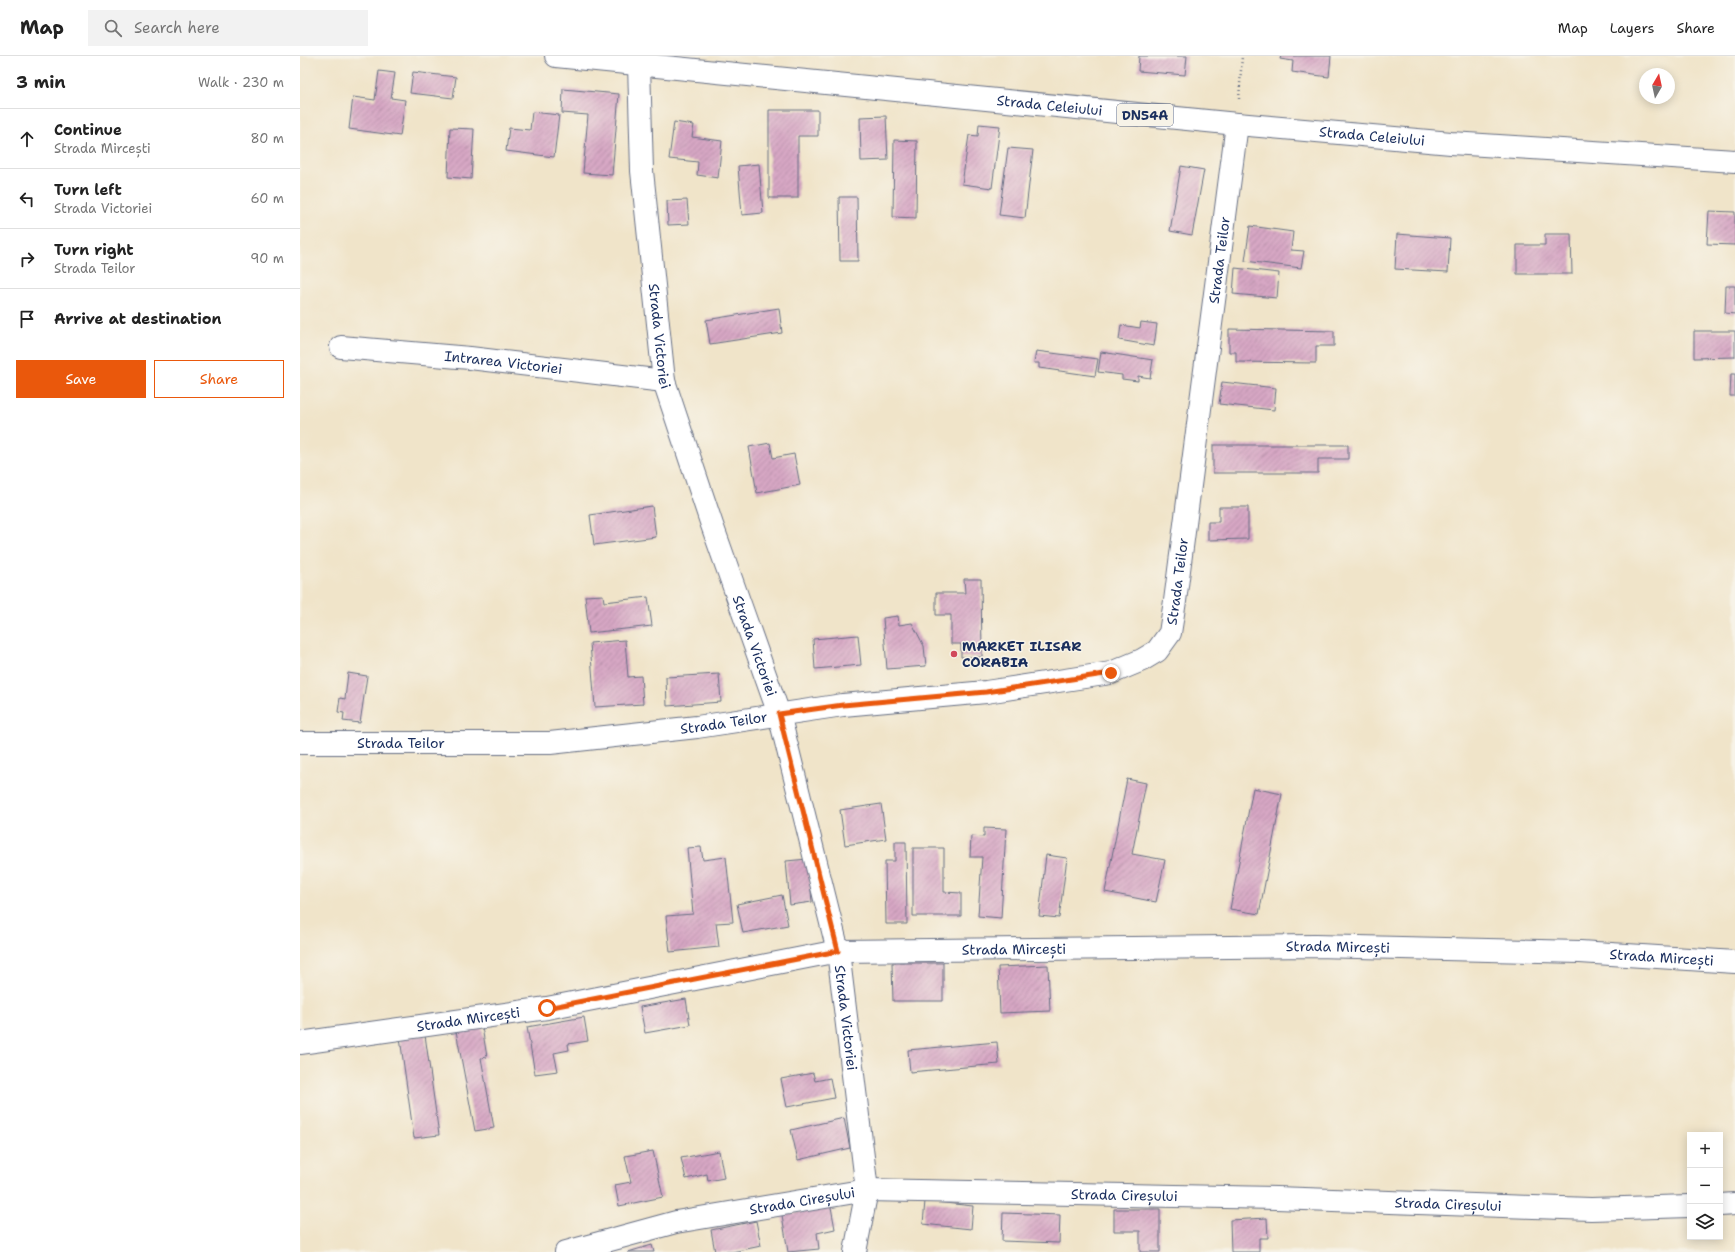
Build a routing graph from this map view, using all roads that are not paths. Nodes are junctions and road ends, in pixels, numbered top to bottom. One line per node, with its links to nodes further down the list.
1 (556, 56): 2 (street, Strada Celeiului / DN54A)
2 (639, 64): 3 (street, Strada Celeiului / DN54A); 6 (street, Strada Victoriei)
3 (1237, 124): 4 (street, Strada Celeiului / DN54A); 7 (street, Strada Teilor)
4 (1735, 161)
5 (341, 347): 6 (street, Intrarea Victoriei)
6 (664, 381): 7 (street, Strada Victoriei)
7 (779, 714): 8 (street, Strada Teilor); 9 (street, Strada Victoriei)
8 (300, 743)
9 (838, 951): 10 (street, Strada Mircești); 11 (street, Strada Mircești); 12 (street, Strada Victoriei)
10 (1735, 962)
11 (300, 1043)
12 (867, 1190): 15 (street, Strada Cireșului); 16 (street, Strada Cireșului); 17 (street, Strada Victoriei)
13 (1735, 1204): 14 (street)
14 (1723, 1205)
15 (1687, 1206)
16 (566, 1252)
17 (855, 1252)

